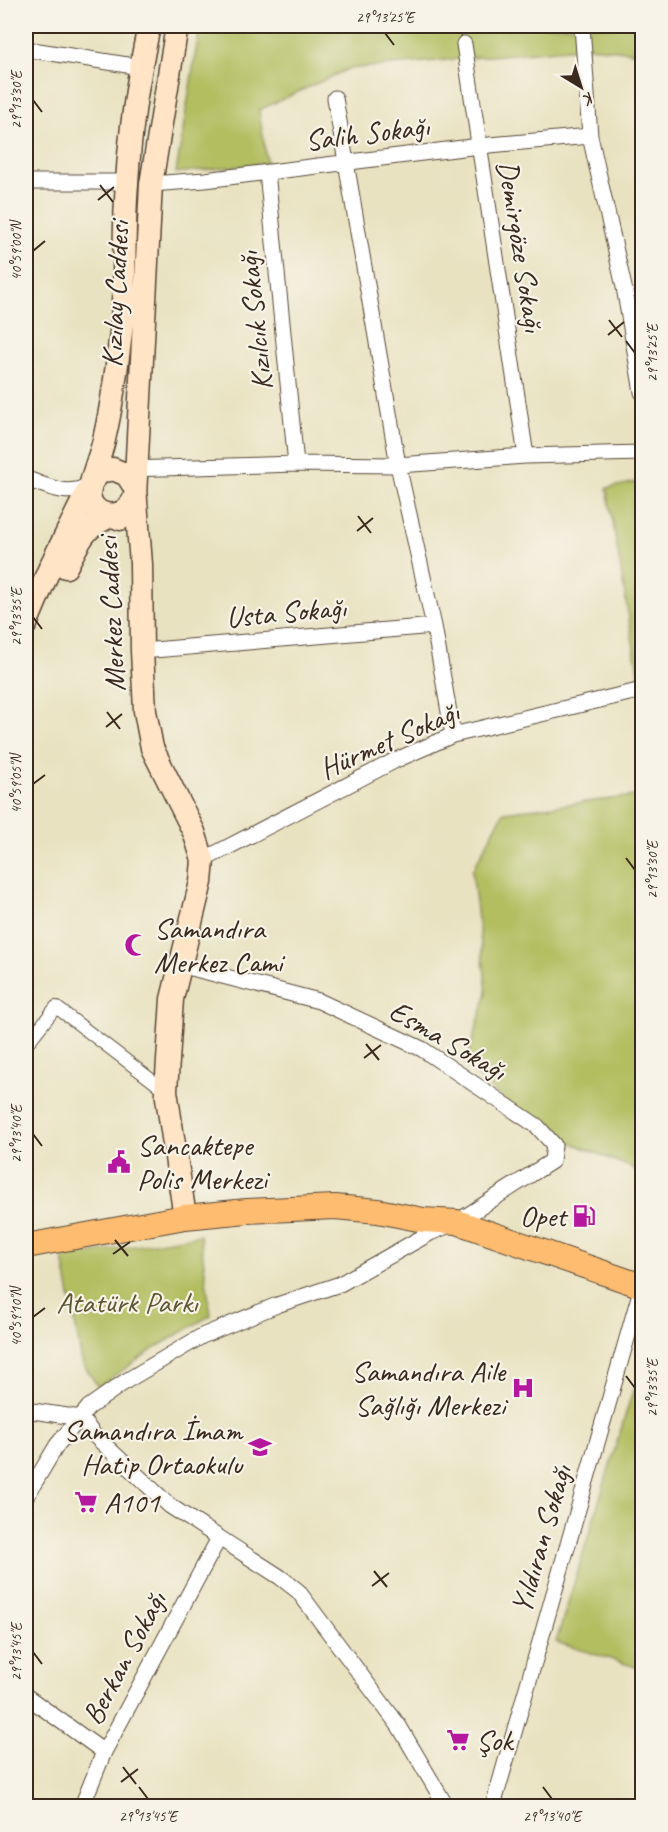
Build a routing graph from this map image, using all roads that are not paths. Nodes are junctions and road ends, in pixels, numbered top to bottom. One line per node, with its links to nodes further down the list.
1 (149, 26): 6 (main road, Kızılay Caddesi)
2 (177, 26): 14 (main road, Kızılay Caddesi)
3 (582, 26): 8 (street)
4 (464, 44): 9 (street, Demirgöze Sokağı)
5 (26, 49): 6 (street)
6 (140, 67): 13 (main road, Kızılay Caddesi)
7 (335, 99): 10 (street)
8 (590, 136): 9 (street, Salih Sokağı); 15 (street)
9 (479, 146): 10 (street, Salih Sokağı); 17 (street, Demirgöze Sokağı)
10 (346, 162): 11 (street, Salih Sokağı); 19 (street)
11 (267, 172): 14 (street, Salih Sokağı); 18 (street, Kızılcık Sokağı)
12 (26, 182): 13 (street)
13 (127, 182): 23 (main road, Kızılay Caddesi)
14 (151, 184): 21 (main road, Kızılay Caddesi)
15 (642, 392)
16 (642, 453): 17 (street)
17 (526, 456): 19 (street)
18 (296, 464): 19 (street); 20 (street)
19 (398, 465): 28 (street)
20 (160, 468): 21 (street); 24 (street)
21 (124, 469): 23 (main road); 24 (main road, Kızılay Caddesi)
22 (26, 478): 23 (street)
23 (92, 482): 25 (main road); 27 (main road, Kızılay Caddesi)
24 (135, 495): 25 (main road); 26 (main road, Merkez Caddesi)
25 (113, 515): 26 (main road); 29 (main road)
26 (138, 536): 30 (main road, Merkez Caddesi)
27 (26, 624)
28 (434, 626): 30 (street, Usta Sokağı); 32 (street)
29 (26, 641)
30 (142, 651): 33 (main road, Merkez Caddesi)
31 (642, 690): 32 (street, Hürmet Sokağı)
32 (453, 735): 33 (street, Hürmet Sokağı)
33 (202, 860): 34 (main road, Merkez Caddesi)
34 (180, 965): 36 (main road, Merkez Caddesi); 38 (street, Esma Sokağı)
35 (26, 1045): 36 (street)
36 (166, 1091): 37 (main road, Merkez Caddesi)
37 (185, 1217): 38 (main road); 39 (main road)
38 (457, 1222): 40 (main road); 42 (street)
39 (26, 1246)
40 (642, 1286): 49 (street, Yıldıran Sokağı)
41 (26, 1410): 42 (street)
42 (81, 1418): 43 (street); 44 (street)
43 (26, 1497)
44 (219, 1538): 46 (street, Berkan Sokağı); 48 (street)
45 (26, 1696): 46 (street)
46 (104, 1752): 47 (street, Berkan Sokağı)
47 (82, 1806)
48 (446, 1806)
49 (493, 1806)

